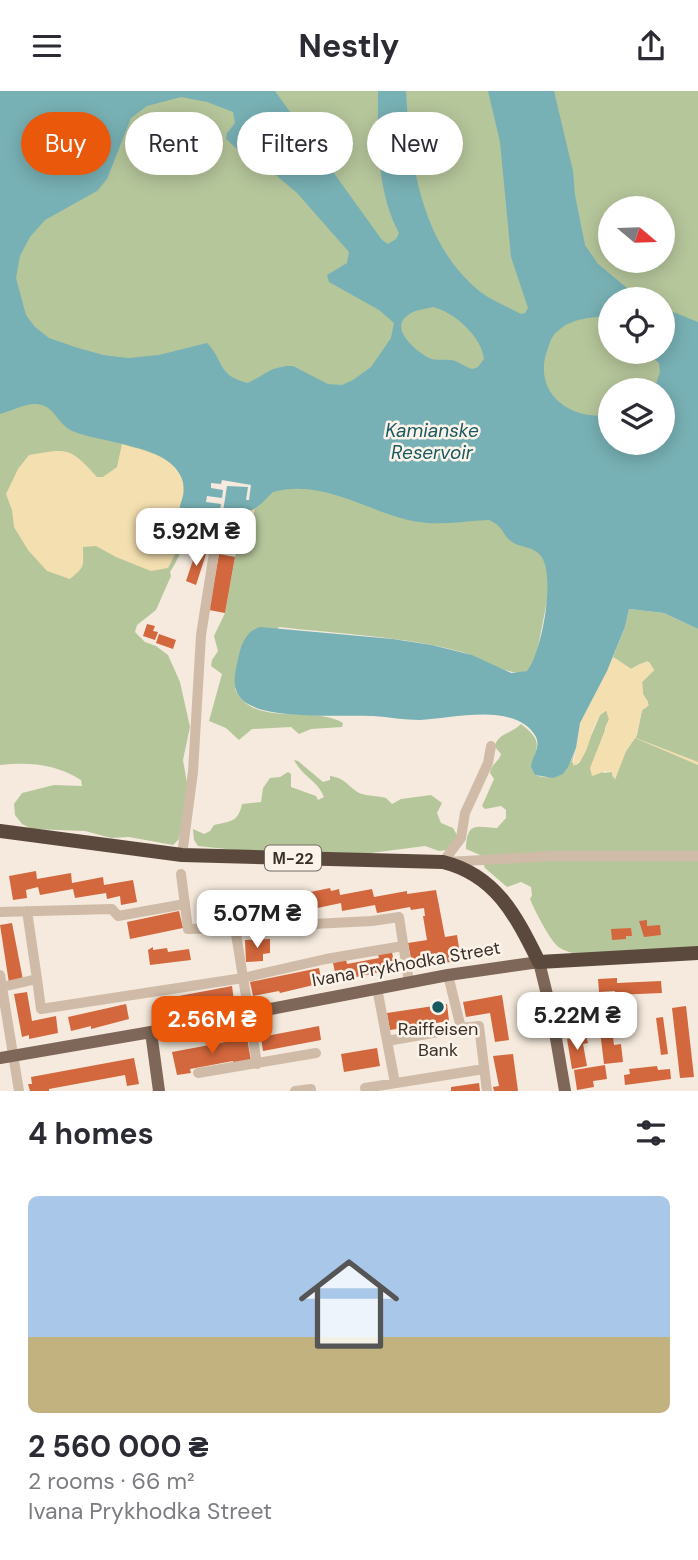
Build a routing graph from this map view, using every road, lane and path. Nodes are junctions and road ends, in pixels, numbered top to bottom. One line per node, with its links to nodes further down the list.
1 (214, 553): 4 (street)
2 (491, 746): 6 (street)
3 (0, 831): 4 (highway, М-22)
4 (182, 855): 6 (highway, М-22)
5 (698, 856): 6 (street)
6 (443, 862): 14 (highway, М-22)
7 (181, 874): 8 (street)
8 (185, 904): 9 (street); 11 (street)
9 (27, 911): 10 (street); 18 (street)
10 (0, 912)
11 (235, 928): 12 (street); 17 (street)
12 (403, 946): 17 (street); 19 (street)
13 (698, 953): 14 (highway, Ivana Prykhodka Street)
14 (539, 962): 16 (main road, Ivana Prykhodka Street); 39 (main road)
15 (0, 975): 20 (street)
16 (447, 975): 19 (main road, Ivana Prykhodka Street); 23 (street)
17 (243, 978): 18 (street); 22 (street)
18 (37, 979): 20 (street)
19 (409, 982): 21 (main road, Ivana Prykhodka Street)
20 (2, 987): 27 (street)
21 (377, 988): 22 (main road, Ivana Prykhodka Street); 25 (street)
22 (249, 1013): 24 (main road, Ivana Prykhodka Street); 29 (street)
23 (461, 1028): 25 (street); 30 (street)
24 (151, 1032): 27 (main road, Ivana Prykhodka Street); 35 (main road)
25 (387, 1041): 32 (street)
26 (316, 1053): 29 (street)
27 (14, 1056): 28 (main road, Ivana Prykhodka Street); 34 (street)
28 (0, 1058)
29 (257, 1064): 31 (street)
30 (484, 1069): 32 (street); 38 (street)
31 (198, 1073)
32 (395, 1083): 37 (street)
33 (312, 1089): 36 (street)
34 (19, 1091)
35 (159, 1091)
36 (295, 1091)
37 (366, 1091)
38 (487, 1091)
39 (565, 1091)

